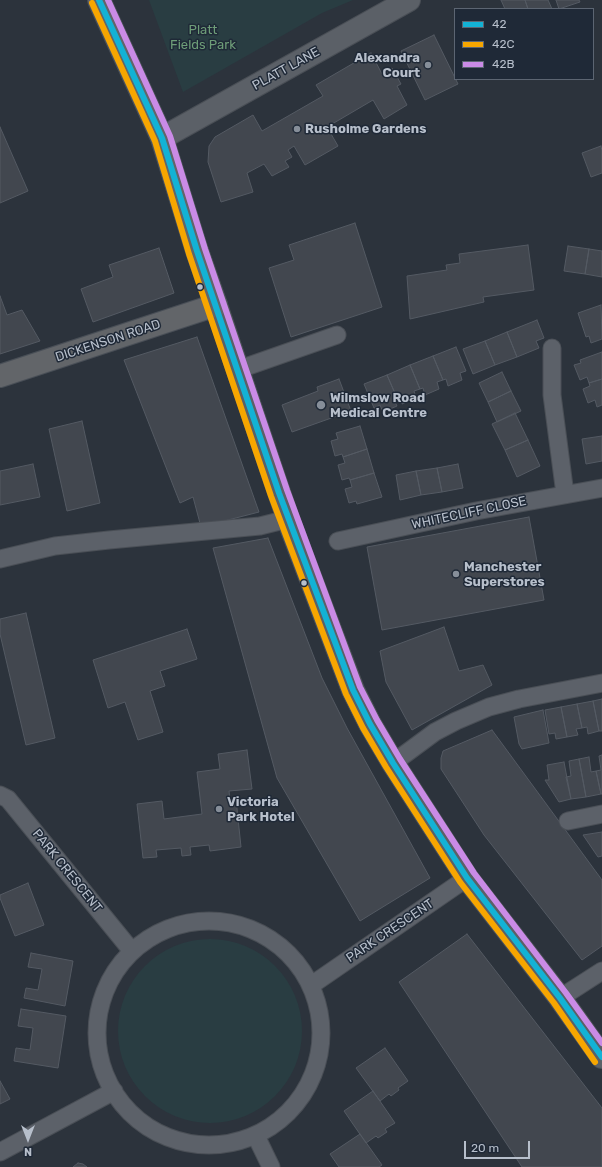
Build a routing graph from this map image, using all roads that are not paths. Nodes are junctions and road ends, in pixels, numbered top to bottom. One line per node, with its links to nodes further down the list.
1 (99, 0): 3 (highway)
2 (409, 0): 3 (main road, PLATT LANE)
3 (162, 138): 4 (highway)
4 (216, 305): 7 (main road); 8 (highway, DICKENSON ROAD)
5 (337, 335): 7 (street)
6 (552, 348): 10 (street)
7 (237, 370): 11 (main road)
8 (0, 376)
9 (602, 488): 10 (street, WHITECLIFF CLOSE)
10 (565, 494): 12 (street, WHITECLIFF CLOSE)
11 (288, 519): 13 (street); 15 (main road)
12 (338, 540)
13 (0, 559)
14 (602, 683): 15 (street)
15 (393, 763): 19 (main road)
16 (0, 795): 20 (street, PARK CRESCENT)
17 (602, 814): 18 (street)
18 (568, 821)
19 (467, 878): 22 (street, PARK CRESCENT); 23 (main road)
20 (131, 950): 22 (street); 25 (street)
21 (602, 971): 23 (street)
22 (313, 984): 26 (street)
23 (560, 998): 24 (main road)
24 (602, 1057)
25 (114, 1091): 26 (street); 27 (street)
26 (256, 1136): 28 (street)
27 (0, 1152)
28 (271, 1167)

